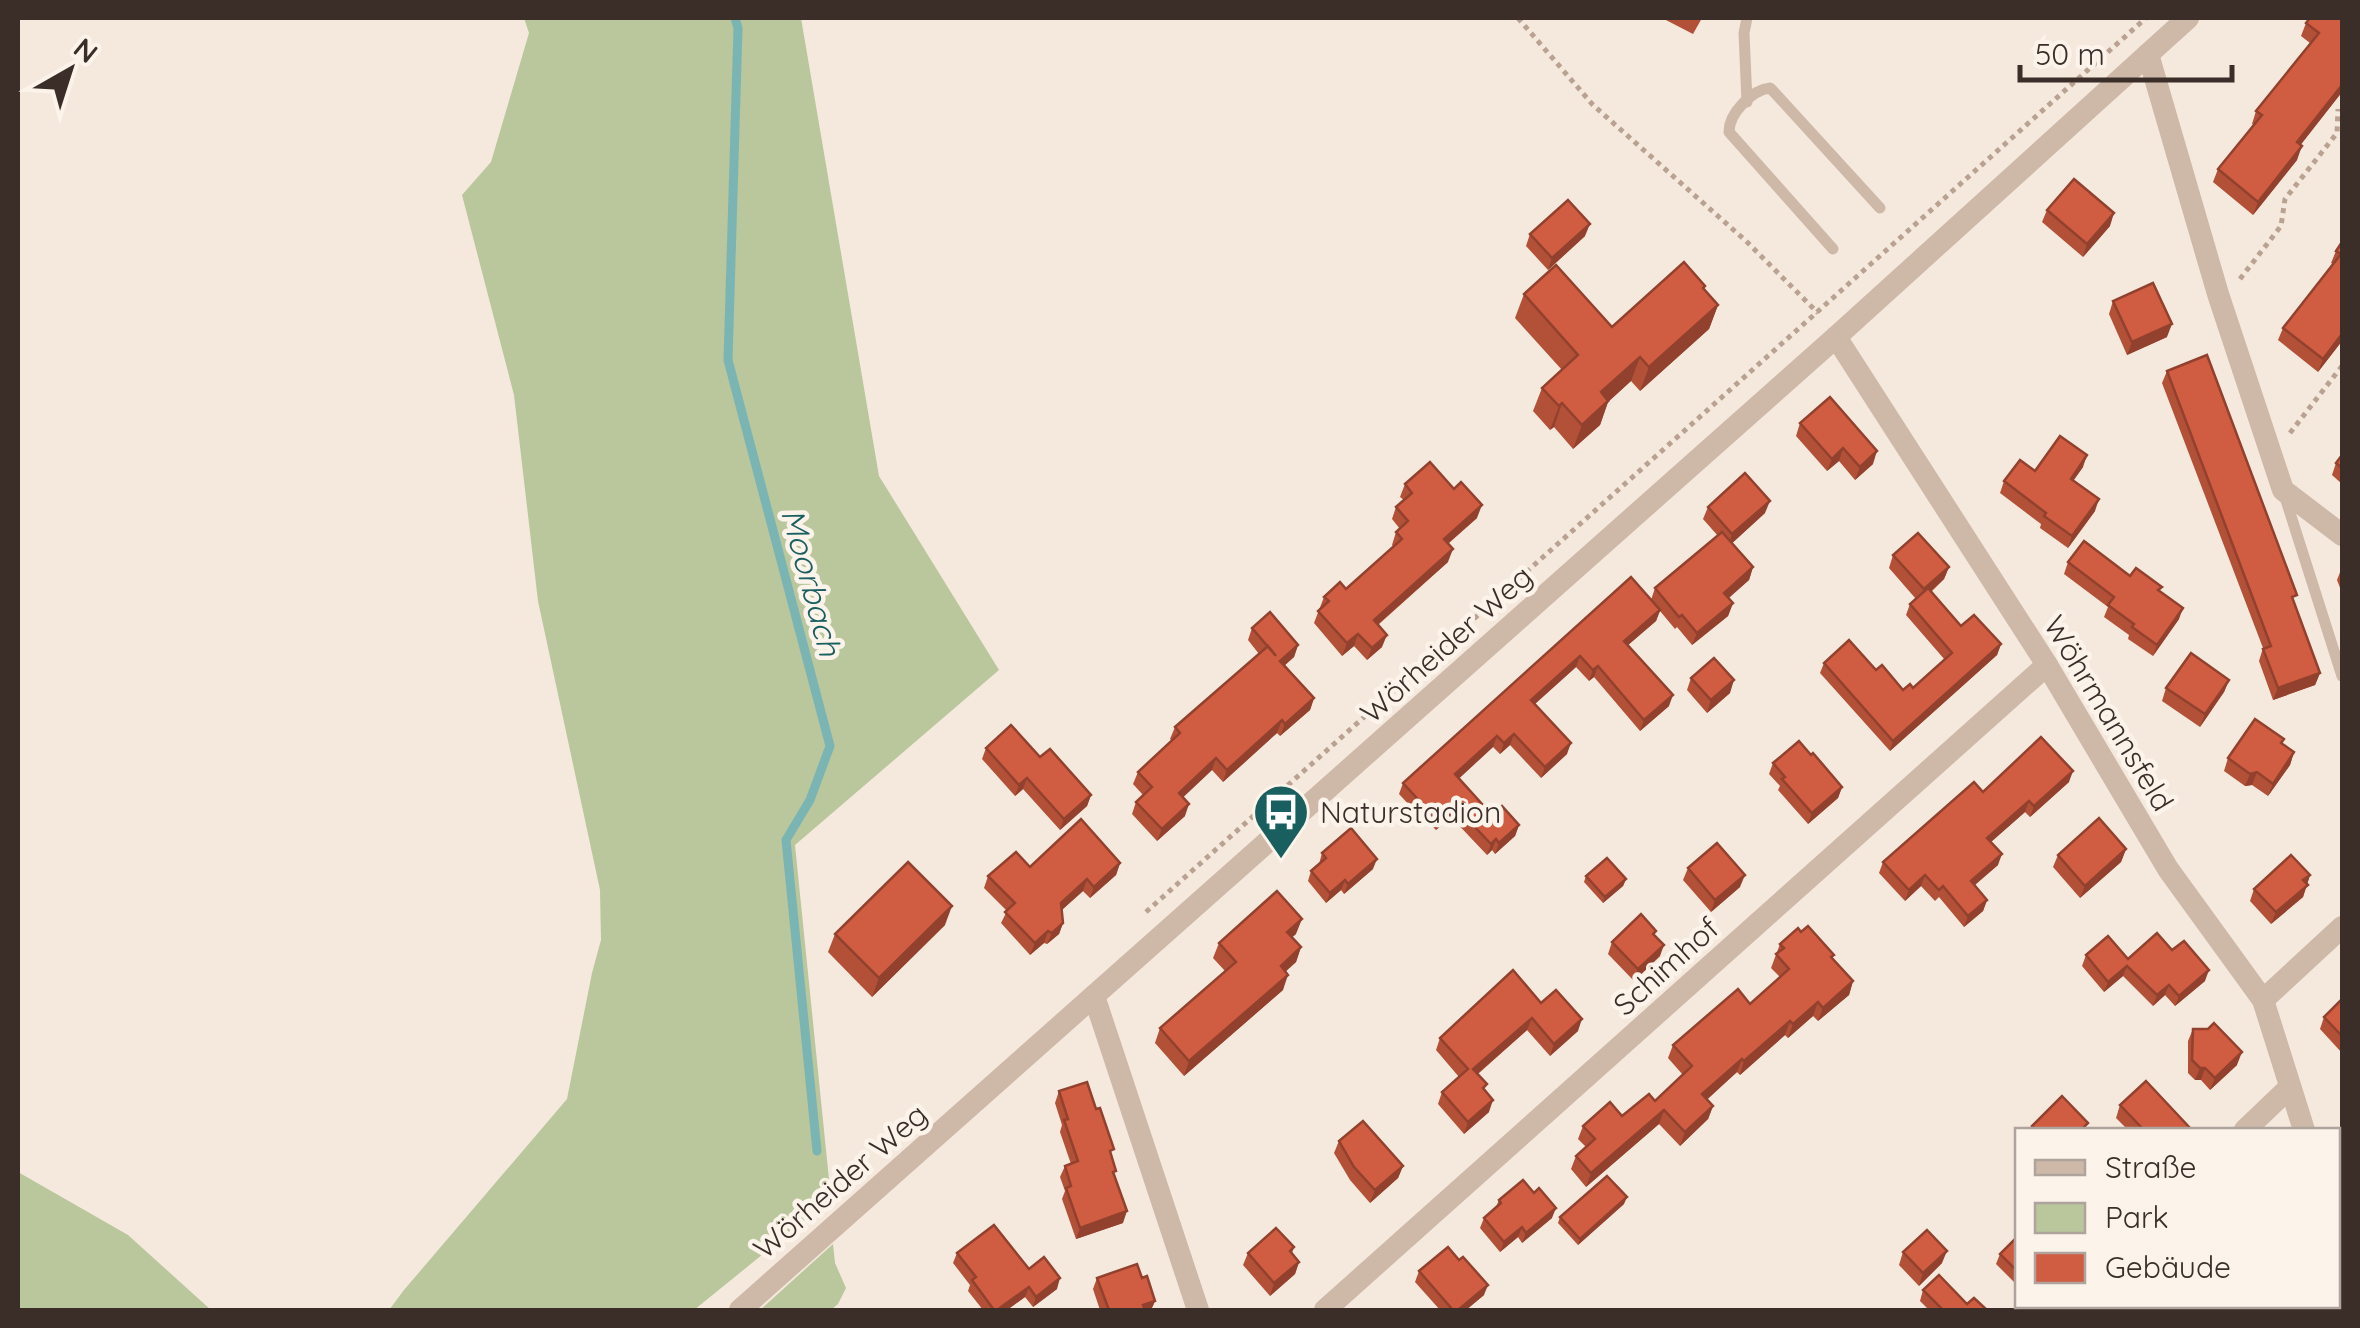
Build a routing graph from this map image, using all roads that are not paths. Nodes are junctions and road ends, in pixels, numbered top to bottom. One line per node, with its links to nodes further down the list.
1 (1746, 18): 4 (lane)
2 (2188, 18): 3 (street, Wörheider Weg)
3 (2148, 54): 7 (street, Wörheider Weg); 8 (street)
4 (1747, 102): 5 (lane); 6 (lane)
5 (1880, 208)
6 (1833, 249)
7 (1836, 337): 10 (street, Wöhrmannsfeld); 13 (street, Wörheider Weg)
8 (2283, 490): 9 (street); 11 (lane)
9 (2342, 535)
10 (2047, 666): 14 (street, Wöhrmannsfeld); 20 (street, Schimhof)
11 (2342, 676)
12 (2342, 927): 14 (street)
13 (1094, 996): 18 (street, Wörheider Weg); 19 (street)
14 (2263, 1000): 15 (street, Wöhrmannsfeld)
15 (2290, 1087): 16 (street); 17 (street, Wöhrmannsfeld)
16 (2248, 1128)
17 (2303, 1128)
18 (740, 1310)
19 (1198, 1310)
20 (1325, 1310)

